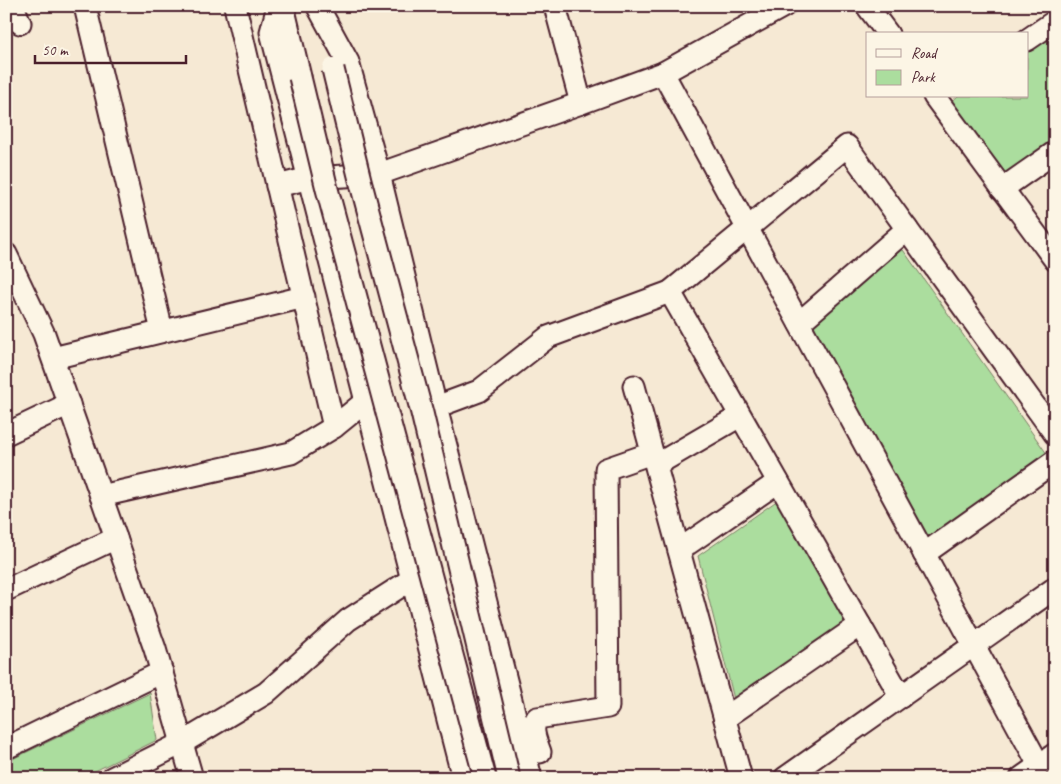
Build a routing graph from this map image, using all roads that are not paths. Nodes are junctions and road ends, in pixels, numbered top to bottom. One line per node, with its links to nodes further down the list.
1 (85, 6): 27 (street)
2 (235, 6): 18 (street)
3 (278, 6): 17 (street)
4 (283, 6): 60 (street, bridge)
5 (555, 6): 14 (street)
6 (784, 6): 12 (street)
7 (868, 6): 10 (street)
8 (318, 7): 16 (street); 61 (street, bridge)
9 (1055, 21): 11 (street)
10 (887, 32)
11 (1028, 39)
12 (663, 73): 14 (street); 20 (street)
13 (938, 98): 19 (street)
14 (581, 103): 16 (street)
15 (1055, 152): 19 (street)
16 (379, 174): 17 (street); 32 (street)
17 (310, 178): 18 (street); 30 (street)
18 (277, 186): 25 (street)
19 (1002, 189): 23 (street)
20 (747, 227): 21 (street); 24 (street); 26 (street)
21 (907, 229): 26 (street); 36 (street)
22 (6, 254): 28 (street)
23 (1055, 260)
24 (670, 292): 32 (street); 33 (street)
25 (304, 297): 27 (street); 34 (street)
26 (799, 323): 43 (street)
27 (162, 331): 28 (street)
28 (53, 358): 31 (street)
29 (634, 386): 37 (street)
30 (366, 401): 34 (street); 44 (street)
31 (69, 404): 35 (street); 40 (street)
32 (436, 407): 54 (street)
33 (740, 416): 37 (street); 39 (street)
34 (334, 427): 40 (street)
35 (6, 434)
36 (1055, 434)
37 (654, 459): 42 (street); 63 (street)
38 (1055, 461): 43 (street)
39 (778, 482): 42 (street); 47 (street)
40 (101, 496): 41 (street)
41 (116, 538): 46 (street); 49 (street)
42 (679, 550): 51 (street)
43 (924, 554): 48 (street)
44 (412, 579): 52 (street); 58 (street)
45 (1055, 588): 48 (street)
46 (6, 590)
47 (860, 625): 50 (street); 51 (street)
48 (974, 645): 50 (street); 55 (street)
49 (162, 672): 52 (street); 53 (street)
50 (901, 696): 65 (street)
51 (725, 718): 64 (street)
52 (182, 743): 56 (street); 57 (street)
53 (6, 748)
54 (525, 752): 59 (street); 62 (street)
55 (1047, 759): 66 (street)
56 (112, 778)
57 (192, 778)
58 (463, 778)
59 (470, 778)
60 (485, 778)
61 (509, 778)
62 (531, 778)
63 (546, 778)
64 (741, 778)
65 (785, 778)
66 (1021, 778)

